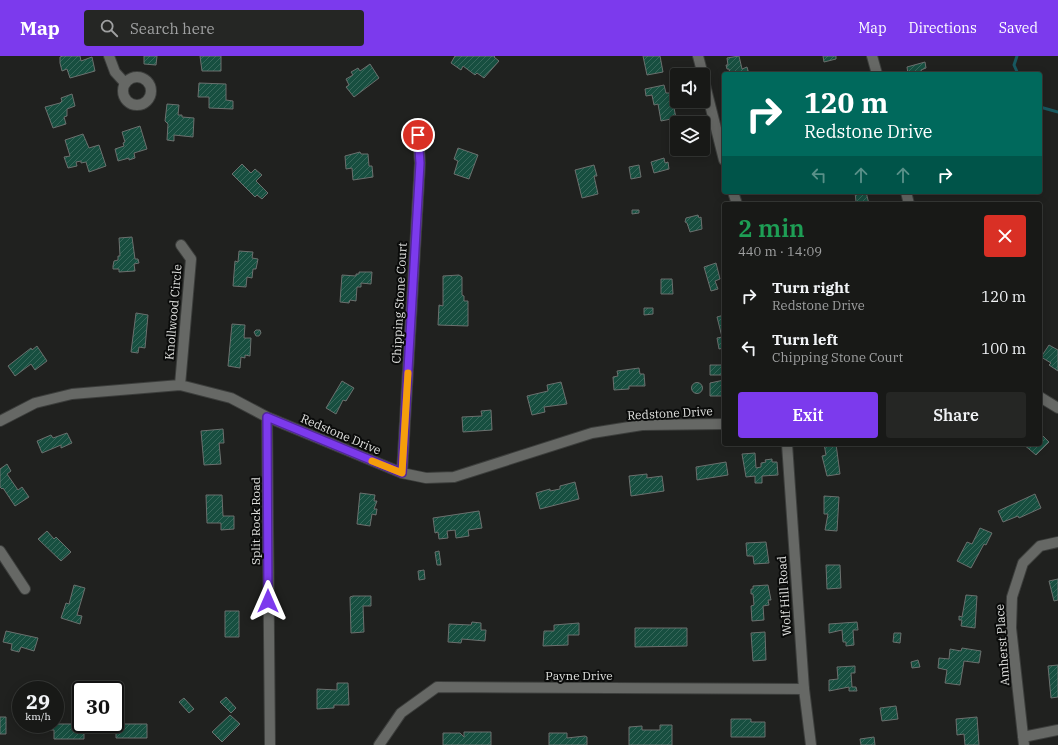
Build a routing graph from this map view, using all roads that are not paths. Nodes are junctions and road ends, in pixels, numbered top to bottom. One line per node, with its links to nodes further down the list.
1 (109, 56): 6 (street)
2 (698, 56): 4 (street)
3 (872, 56): 5 (street)
4 (701, 68)
5 (876, 72)
6 (125, 83)
7 (710, 104): 9 (street)
8 (418, 135): 18 (street, Chipping Stone Court)
9 (722, 152)
10 (181, 245): 11 (street, Knollwood Circle)
11 (180, 385): 14 (street, Redstone Drive); 15 (street, Redstone Drive)
12 (1042, 398): 13 (street)
13 (1058, 408)
14 (267, 417): 18 (street, Redstone Drive); 25 (street, Split Rock Road)
15 (0, 421)
16 (722, 424): 18 (street, Redstone Drive)
17 (787, 446): 22 (street, Wolf Hill Road)
18 (402, 473)
19 (1058, 542): 24 (street, Amherst Place)
20 (0, 551): 21 (street)
21 (25, 589)
22 (804, 688): 26 (street, Payne Drive); 27 (street, Wolf Hill Road)
23 (1058, 730): 24 (street)
24 (1024, 741)
25 (270, 745)
26 (378, 745)
27 (810, 745)

